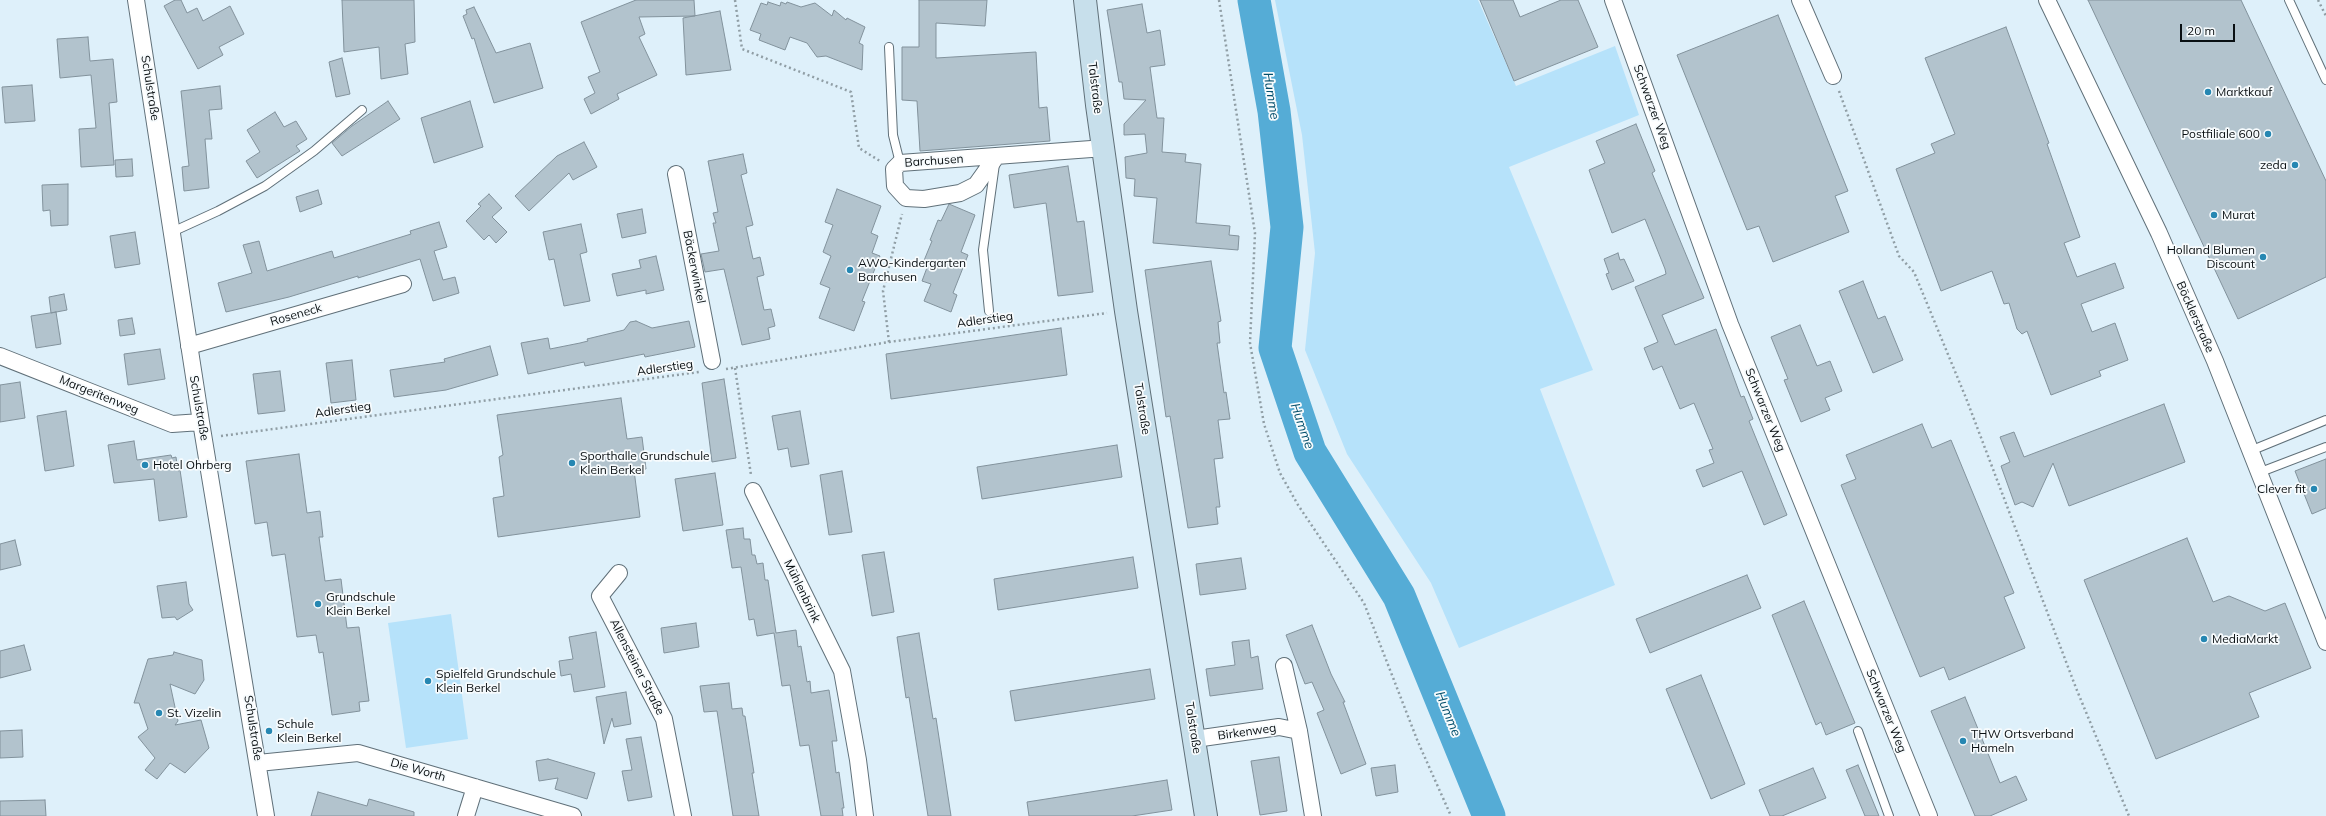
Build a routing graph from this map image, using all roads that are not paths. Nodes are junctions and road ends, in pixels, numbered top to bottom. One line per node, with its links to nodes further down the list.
1 (136, 0): 15 (street, Schulstraße)
2 (1085, 0): 11 (street, Talstraße)
3 (1614, 0): 43 (street, Schwarzer Weg)
4 (1800, 0): 8 (street)
5 (2289, 0): 9 (lane)
6 (2050, 1): 24 (street, Böcklerstraße)
7 (889, 47): 13 (lane)
8 (1833, 76)
9 (2326, 80)
10 (362, 110): 15 (lane)
11 (1105, 148): 12 (street, Barchusen); 32 (street, Talstraße)
12 (996, 157): 13 (street, Barchusen); 13 (street, Barchusen); 17 (lane)
13 (897, 166)
14 (676, 174): 20 (street, Bäckerwinkel)
15 (172, 232): 18 (street, Schulstraße)
16 (403, 284): 18 (street, Roseneck)
17 (989, 311)
18 (189, 346): 22 (street, Schulstraße)
19 (0, 356): 22 (street, Margeritenweg)
20 (713, 367)
21 (2326, 420): 24 (lane)
22 (201, 422): 33 (street, Schulstraße)
23 (2326, 447): 25 (lane)
24 (2250, 451): 25 (street, Böcklerstraße)
25 (2258, 472): 28 (street, Böcklerstraße)
26 (753, 491): 39 (street, Mühlenbrink)
27 (619, 573): 38 (street, Allensteiner Straße)
28 (2326, 642)
29 (1284, 666): 30 (street)
30 (1299, 731): 32 (street, Birkenweg); 41 (street)
31 (1858, 731): 42 (lane)
32 (1195, 740): 40 (street, Talstraße)
33 (258, 763): 34 (street, Die Worth); 35 (street, Schulstraße)
34 (476, 787): 36 (street); 37 (street, Die Worth)
35 (266, 816)
36 (466, 816)
37 (574, 816)
38 (683, 816)
39 (866, 816)
40 (1206, 816)
41 (1313, 816)
42 (1889, 816)
43 (1929, 816)

